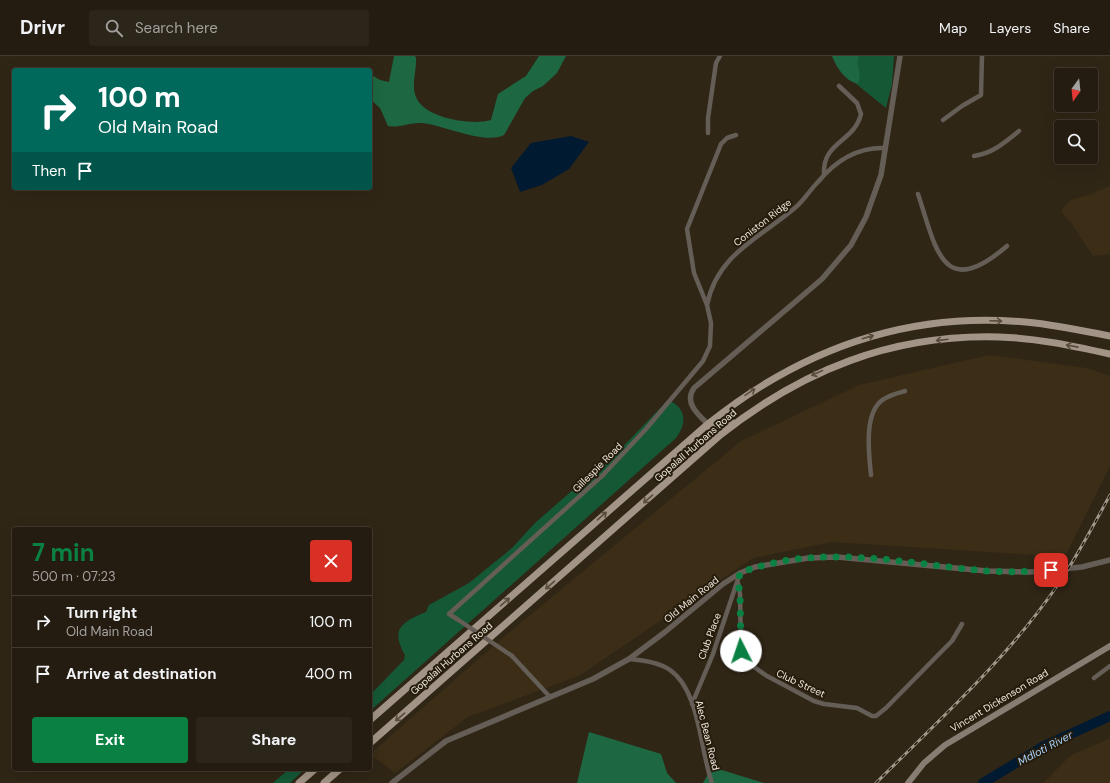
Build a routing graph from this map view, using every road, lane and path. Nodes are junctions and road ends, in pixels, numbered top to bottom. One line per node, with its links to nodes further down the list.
1 (720, 56): 7 (street)
2 (900, 56): 9 (street)
3 (982, 56): 5 (street)
4 (839, 86): 11 (street)
5 (943, 120)
6 (1019, 131): 10 (street)
7 (708, 133)
8 (736, 135): 15 (street)
9 (885, 148): 11 (street, Coniston Ridge); 21 (street)
10 (974, 156)
11 (824, 175): 14 (street, Coniston Ridge)
12 (918, 194): 13 (street)
13 (1007, 246)
14 (710, 289): 15 (street); 16 (street, Coniston Ridge)
15 (700, 291): 16 (street)
16 (707, 305): 32 (street, Gillespie Road, bridge)
17 (1110, 336): 21 (main road, Gopalall Hurbans Road, one-way to 17)
18 (1110, 354): 20 (main road, Gopalall Hurbans Road, one-way to 20)
19 (905, 391): 23 (street)
20 (735, 422): 21 (main road); 22 (main road, Gopalall Hurbans Road)
21 (708, 424): 22 (main road); 34 (main road, Gopalall Hurbans Road, one-way to 21)
22 (711, 443): 35 (main road, Gopalall Hurbans Road, one-way to 35)
23 (870, 475)
24 (1110, 560): 25 (street, Old Main Road)
25 (740, 573): 26 (street, Club Place); 29 (street, Old Main Road)
26 (738, 583): 27 (street, Club Street); 33 (street, Club Place)
27 (962, 624)
28 (1110, 646): 42 (main road, Vincent Dickenson Road)
29 (629, 659): 32 (street, Old Main Road); 33 (street, Alec Bean Road)
30 (1110, 666): 31 (street)
31 (1094, 678)
32 (550, 697): 40 (street, Old Main Road)
33 (692, 704): 41 (street, Alec Bean Road)
34 (372, 718)
35 (372, 741)
36 (313, 771): 38 (main road)
37 (338, 771): 39 (main road)
38 (299, 783)
39 (324, 783)
40 (392, 783)
41 (712, 783)
42 (908, 783)

